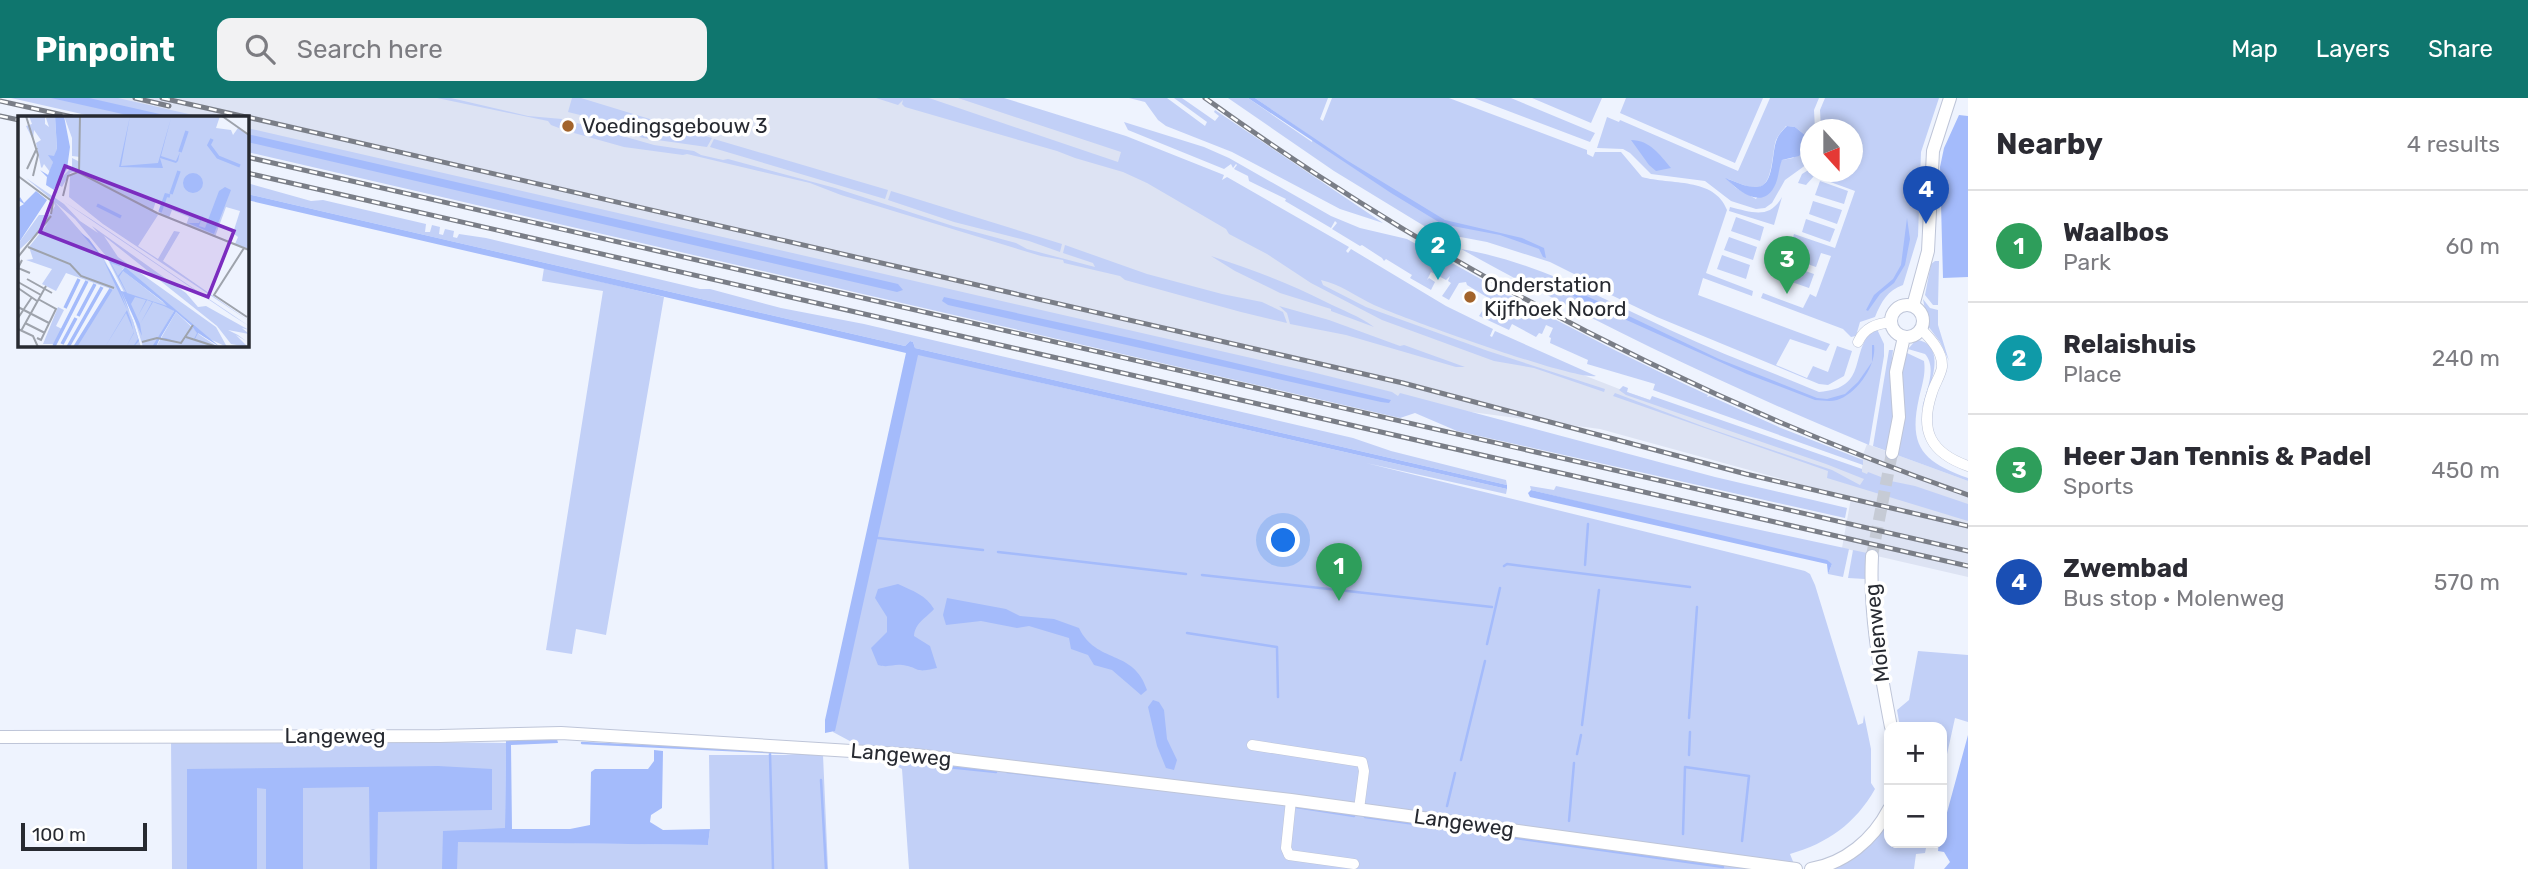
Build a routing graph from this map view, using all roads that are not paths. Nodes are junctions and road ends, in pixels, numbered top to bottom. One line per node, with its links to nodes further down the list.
1 (1950, 98): 2 (main road)
2 (1913, 306): 3 (main road); 4 (main road)
3 (1891, 322): 5 (main road); 6 (street)
4 (1921, 329): 5 (main road); 8 (street)
5 (1904, 337): 7 (main road)
6 (1858, 342)
7 (1892, 453)
8 (1968, 466)
9 (1872, 556): 10 (main road, Molenweg)
10 (1890, 722)
11 (0, 737): 13 (main road, Langeweg)
12 (1252, 746): 14 (street)
13 (1291, 800): 14 (main road, Langeweg); 16 (street)
14 (1359, 809): 17 (main road, Langeweg)
15 (1884, 818): 18 (main road)
16 (1353, 864)
17 (1796, 869)
18 (1811, 869)

